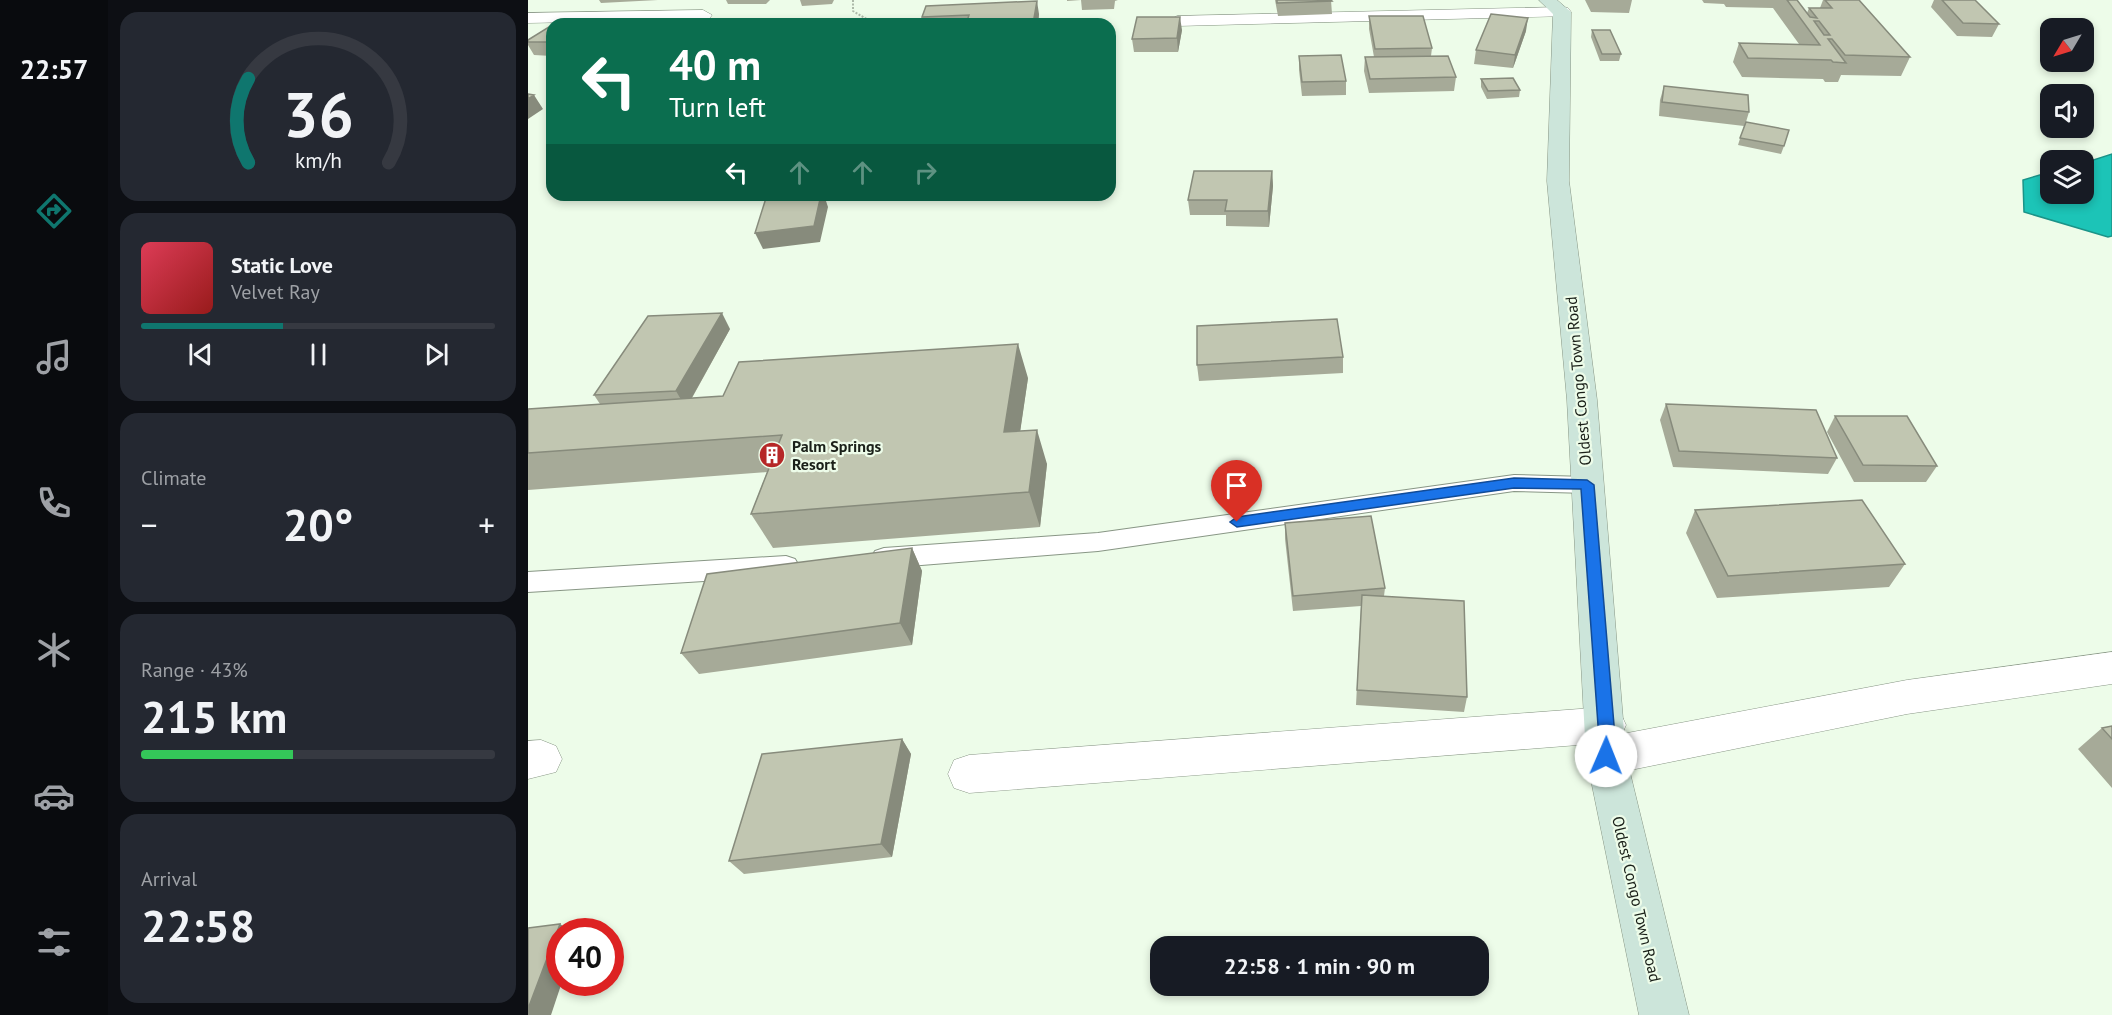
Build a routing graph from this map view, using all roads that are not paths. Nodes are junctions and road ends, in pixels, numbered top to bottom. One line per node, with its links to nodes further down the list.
1 (557, 0): 4 (street)
2 (1555, 6): 5 (street); 6 (street, Oldest Congo Town Road)
3 (703, 15): 4 (street)
4 (530, 18)
5 (1177, 21)
6 (1587, 485): 7 (lane); 11 (street, Oldest Congo Town Road)
7 (866, 560)
8 (808, 564): 9 (lane)
9 (528, 582)
10 (2112, 668): 11 (street)
11 (1606, 740): 12 (street); 13 (street, Oldest Congo Town Road)
12 (969, 774)
13 (1664, 1015)

